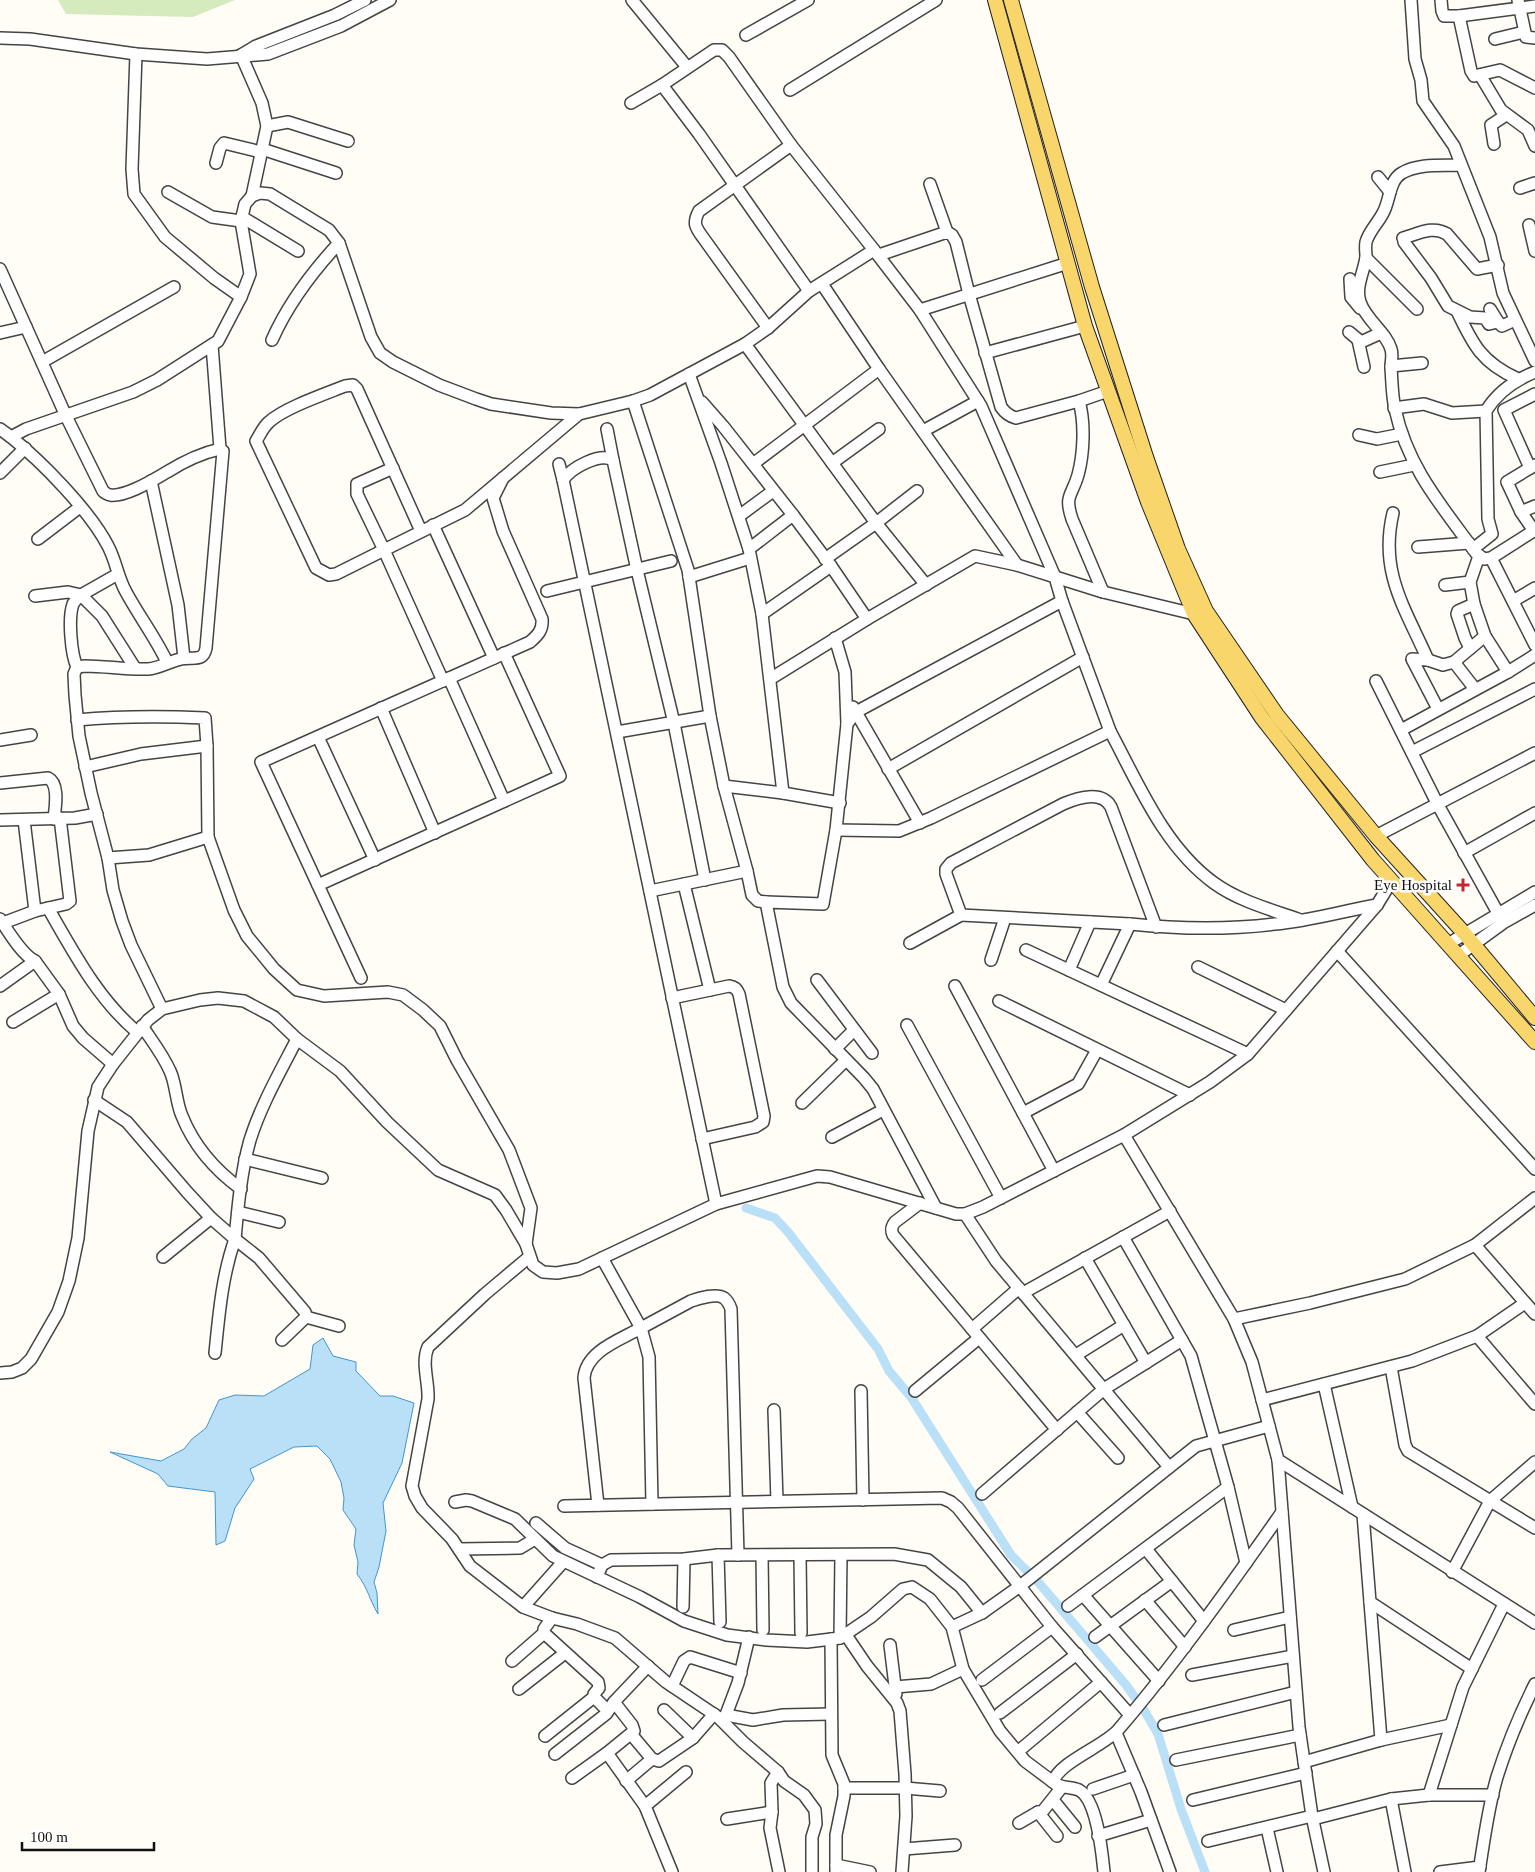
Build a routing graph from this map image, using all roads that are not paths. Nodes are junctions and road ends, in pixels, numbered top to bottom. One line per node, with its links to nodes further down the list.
1 (365, 0): 19 (street)
2 (390, 0): 19 (street)
3 (632, 0): 20 (street)
4 (936, 0): 24 (street)
5 (995, 0): 52 (main road)
6 (1011, 0): 211 (main road)
7 (1411, 0): 34 (street)
8 (1441, 0): 12 (street)
9 (804, 1): 14 (street)
10 (1519, 3): 11 (street); 12 (street); 13 (street)
11 (1535, 6)
12 (1459, 16): 21 (street)
13 (1524, 32): 16 (street); 17 (street)
14 (746, 35)
15 (0, 38): 18 (street)
16 (1535, 38)
17 (1495, 39)
18 (136, 54): 19 (street); 60 (street)
19 (241, 55): 27 (street)
20 (688, 67): 22 (street); 29 (street)
21 (1480, 75): 23 (street); 26 (street)
22 (662, 85): 25 (street); 39 (street)
23 (1535, 88)
24 (790, 90)
25 (631, 104)
26 (1506, 115): 30 (street); 31 (street)
27 (267, 126): 28 (street); 32 (street)
28 (348, 141)
29 (791, 144): 39 (street); 50 (street)
30 (1494, 144)
31 (1535, 146)
32 (262, 150): 33 (street); 35 (street); 43 (street)
33 (216, 163)
34 (1461, 165): 42 (street); 53 (street)
35 (336, 173)
36 (1378, 176): 42 (street)
37 (1535, 183): 40 (street)
38 (930, 184): 46 (street)
39 (734, 186): 58 (street); 70 (street)
40 (1520, 188)
41 (168, 192): 44 (street)
42 (1390, 192): 51 (street)
43 (252, 196): 44 (street); 47 (street)
44 (242, 219): 49 (street); 60 (street)
45 (1529, 225): 48 (street)
46 (947, 232): 50 (street); 59 (street)
47 (339, 242): 73 (street); 94 (street)
48 (1535, 251)
49 (298, 252)
50 (877, 253): 56 (street); 63 (street)
51 (1366, 258): 61 (street); 65 (street)
52 (1068, 262): 59 (street); 68 (main road)
53 (1498, 265): 64 (street); 66 (street)
54 (0, 269): 69 (street)
55 (1350, 278): 65 (street)
56 (822, 284): 58 (street); 82 (street)
57 (174, 287): 77 (street)
58 (809, 291): 70 (street)
59 (969, 294): 63 (street); 76 (street)
60 (241, 297): 74 (street)
61 (1416, 309)
62 (1490, 309): 67 (street)
63 (920, 310): 90 (street)
64 (1457, 311): 67 (street); 85 (street)
65 (1369, 318): 72 (street)
66 (1515, 320): 67 (street); 78 (street)
67 (1498, 322)
68 (1085, 326): 76 (street); 86 (main road)
69 (26, 327): 71 (street); 77 (street)
70 (768, 328): 75 (street)
71 (0, 333)
72 (1381, 333): 80 (street); 81 (street)
73 (272, 340)
74 (212, 344): 95 (street); 107 (street)
75 (745, 344): 84 (street); 98 (street)
76 (985, 353): 91 (street)
77 (42, 362): 95 (street)
78 (1535, 362)
79 (1422, 363): 80 (street)
80 (1391, 366): 92 (street)
81 (1364, 367)
82 (879, 369): 98 (street); 102 (street)
83 (1535, 372): 85 (street)
84 (689, 374): 88 (street); 89 (street)
85 (1518, 379): 93 (street)
86 (1108, 391): 91 (street); 157 (main road)
87 (1535, 394): 113 (street)
88 (698, 397): 96 (street); 97 (street)
89 (634, 401): 94 (street); 142 (street)
90 (978, 401): 102 (street); 143 (street)
91 (1079, 401): 150 (street)
92 (1394, 408): 93 (street); 103 (street)
93 (1486, 411): 135 (street)
94 (579, 414): 117 (street)
95 (66, 416): 105 (street); 119 (street)
96 (707, 424): 97 (street); 127 (street)
97 (723, 426): 111 (street)
98 (805, 426): 109 (street); 111 (street)
99 (0, 429): 105 (street)
100 (607, 429): 108 (street)
101 (879, 429): 109 (street)
102 (923, 431): 139 (street)
103 (1402, 434): 104 (street); 112 (street)
104 (1359, 435)
105 (11, 437): 106 (street)
106 (24, 448): 116 (street); 123 (street)
107 (220, 449): 119 (street); 166 (street)
108 (614, 460): 118 (street); 140 (street)
109 (832, 463): 128 (street)
110 (559, 464): 118 (street)
111 (754, 464): 120 (street)
112 (1414, 465): 115 (street); 135 (street)
113 (1532, 467): 124 (street)
114 (393, 468): 131 (street); 134 (street); 134 (street)
115 (1380, 472)
116 (0, 474)
117 (502, 478): 129 (street); 164 (street)
118 (562, 480): 144 (street)
119 (151, 481): 166 (street)
120 (773, 491): 126 (street); 127 (street)
121 (917, 491): 128 (street)
122 (1535, 506): 124 (street)
123 (80, 507): 132 (street); 141 (street)
124 (1521, 512): 130 (street)
125 (1393, 513): 167 (street)
126 (793, 515): 136 (street); 138 (street)
127 (739, 516): 136 (street)
128 (876, 523): 138 (street); 146 (street)
129 (433, 525): 131 (street); 164 (street)
130 (1535, 530): 135 (street)
131 (421, 531): 134 (street)
132 (38, 539)
133 (1418, 547): 135 (street)
134 (384, 550): 173 (street)
135 (1478, 552): 145 (street); 153 (street)
136 (749, 554): 142 (street); 156 (street)
137 (671, 561): 140 (street)
138 (828, 563): 156 (street); 158 (street)
139 (1017, 565): 143 (street); 146 (street)
140 (637, 570): 144 (street); 184 (street)
141 (118, 574): 151 (street); 168 (street)
142 (689, 577): 182 (street)
143 (1055, 577): 150 (street); 154 (street)
144 (583, 581): 149 (street); 188 (street)
145 (1470, 582): 147 (street); 155 (street)
146 (926, 585): 158 (street)
147 (1445, 585)
148 (1535, 588): 153 (street)
149 (547, 590)
150 (1103, 592): 157 (street)
151 (80, 595): 152 (street); 170 (street); 171 (street)
152 (35, 596)
153 (1513, 600): 161 (street)
154 (1062, 601): 165 (street); 181 (street)
155 (1474, 604): 159 (street); 162 (street)
156 (762, 614): 174 (street)
157 (1194, 614): 218 (main road)
158 (867, 619): 160 (street)
159 (1485, 636): 162 (street); 172 (street)
160 (834, 638): 174 (street); 178 (street)
161 (1535, 646)
162 (1470, 648): 169 (street)
163 (1535, 655): 172 (street)
164 (499, 656): 173 (street); 200 (street)
165 (1083, 657): 187 (street); 196 (street)
166 (184, 658): 168 (street)
167 (1428, 660): 169 (street); 180 (street)
168 (167, 662): 171 (street)
169 (1454, 662): 177 (street)
170 (77, 667): 171 (street); 183 (street)
171 (134, 668)
172 (1508, 672): 177 (street)
173 (446, 679): 179 (street); 200 (street)
174 (770, 679): 199 (street)
175 (1376, 681): 186 (street)
176 (1535, 689): 193 (street)
177 (1474, 690): 180 (street)
178 (846, 694): 181 (street); 185 (street)
179 (381, 708): 190 (street); 210 (street)
180 (1438, 709): 186 (street)
181 (856, 712): 185 (street); 196 (street)
182 (710, 716): 184 (street); 198 (street)
183 (77, 720): 192 (street); 195 (street)
184 (674, 723): 188 (street); 217 (street)
185 (847, 724): 201 (street)
186 (1401, 730): 193 (street)
187 (1110, 731): 208 (street); 231 (street)
188 (617, 732): 221 (street)
189 (31, 735): 191 (street)
190 (318, 736): 215 (street); 220 (street)
191 (0, 740)
192 (207, 746): 195 (street); 212 (street)
193 (1412, 752): 202 (street)
194 (1535, 753): 202 (street)
195 (85, 767): 204 (street)
196 (888, 769): 208 (street)
197 (0, 783): 205 (street)
198 (724, 786): 199 (street); 216 (street)
199 (783, 793): 201 (street)
200 (504, 802): 210 (street)
201 (840, 803): 209 (street)
202 (1438, 805): 211 (street); 213 (street)
203 (1535, 813): 213 (street)
204 (97, 814): 205 (street); 214 (street)
205 (57, 819): 207 (street); 226 (street)
206 (0, 820): 207 (street)
207 (24, 820): 227 (street)
208 (920, 823): 209 (street)
209 (836, 830): 223 (street)
210 (435, 833): 215 (street)
211 (1376, 836): 236 (main road)
212 (208, 838): 214 (street); 295 (street)
213 (1464, 853): 228 (street)
214 (108, 858): 255 (street)
215 (375, 860): 220 (street)
216 (748, 871): 217 (street); 223 (street)
217 (705, 880): 219 (street)
218 (1391, 882): 224 (street); 238 (main road)
219 (684, 884): 221 (street); 251 (street)
220 (318, 885): 246 (street)
221 (650, 891): 253 (street)
222 (1535, 892): 228 (street)
223 (766, 902): 264 (street)
224 (1377, 905): 231 (street); 240 (street)
225 (1535, 905): 236 (street)
226 (48, 908): 227 (street); 260 (street)
227 (35, 911): 232 (street)
228 (1498, 913): 236 (street)
229 (961, 915): 230 (street); 235 (street); 237 (street)
230 (1005, 918): 233 (street); 242 (street)
231 (1299, 920): 235 (street)
232 (1, 921): 243 (street)
233 (1090, 922): 234 (street); 245 (street)
234 (1130, 924): 235 (street); 249 (street)
235 (1156, 927)
236 (1468, 938): 238 (street); 241 (street); 257 (main road)
237 (910, 943)
238 (1448, 944): 241 (main road)
239 (1026, 950): 245 (street)
240 (1337, 951): 256 (street); 279 (street)
241 (1459, 955): 263 (main road)
242 (991, 960)
243 (35, 961): 248 (street); 252 (street)
244 (1198, 967): 256 (street)
245 (1069, 970): 249 (street)
246 (361, 978)
247 (817, 980): 261 (street)
248 (1, 982)
249 (1101, 985): 267 (street)
250 (955, 986): 274 (street)
251 (710, 990): 253 (street); 277 (street)
252 (59, 994): 258 (street); 269 (street)
253 (672, 998): 277 (street)
254 (999, 1001): 265 (street)
255 (162, 1009): 260 (street); 262 (street)
256 (1286, 1010): 267 (street)
257 (1535, 1018)
258 (13, 1022)
259 (907, 1025): 283 (street)
260 (140, 1029): 269 (street); 282 (street)
261 (854, 1030): 264 (street); 266 (street)
262 (297, 1040): 278 (street); 295 (street)
263 (1535, 1042)
264 (835, 1049): 268 (street)
265 (1097, 1050): 270 (street); 274 (street)
266 (872, 1053)
267 (1248, 1054): 270 (street)
268 (846, 1060): 272 (street); 273 (street)
269 (113, 1064): 271 (street)
270 (1190, 1095): 275 (street)
271 (94, 1100): 291 (street); 317 (street)
272 (802, 1103)
273 (883, 1110): 276 (street); 287 (street)
274 (1023, 1113): 280 (street)
275 (1124, 1135): 280 (street); 288 (street)
276 (832, 1137)
277 (702, 1139): 286 (street)
278 (245, 1159): 281 (street); 282 (street)
279 (1535, 1169)
280 (1054, 1171): 283 (street)
281 (322, 1178)
282 (240, 1189): 289 (street)
283 (1001, 1198): 290 (street)
284 (1535, 1198): 296 (street)
285 (920, 1203): 286 (street); 287 (street); 309 (street)
286 (716, 1204): 299 (street)
287 (936, 1208): 290 (street)
288 (1170, 1211): 293 (street); 305 (street)
289 (238, 1212): 292 (street); 294 (street)
290 (965, 1214): 301 (street)
291 (211, 1218): 294 (street); 297 (street)
292 (279, 1222)
293 (1123, 1237): 300 (street); 312 (street)
294 (235, 1239): 304 (street); 313 (street)
295 (526, 1244): 298 (street)
296 (1475, 1245): 302 (street); 305 (street)
297 (163, 1257)
298 (529, 1258): 299 (street); 349 (street)
299 (602, 1258): 308 (street)
300 (1084, 1258): 301 (street); 306 (street)
301 (1021, 1290): 309 (street); 314 (street)
302 (1526, 1303): 303 (street); 310 (street)
303 (1535, 1314)
304 (306, 1316): 307 (street); 311 (street)
305 (1234, 1319): 322 (street)
306 (1124, 1325): 314 (street); 315 (street)
307 (339, 1326)
308 (641, 1328): 338 (street); 340 (street); 341 (street)
309 (976, 1334): 321 (street); 327 (street)
310 (1477, 1336): 316 (street); 323 (street)
311 (282, 1340)
312 (1182, 1340): 315 (street); 328 (street)
313 (215, 1353)
314 (1076, 1355): 319 (street)
315 (1146, 1363): 319 (street)
316 (1391, 1367): 318 (street); 336 (street)
317 (0, 1373)
318 (1324, 1384): 322 (street); 343 (street)
319 (1104, 1389): 325 (street); 332 (street)
320 (861, 1391): 335 (street)
321 (915, 1391)
322 (1262, 1400): 326 (street)
323 (1535, 1404)
324 (774, 1410): 339 (street)
325 (1077, 1412): 327 (street); 329 (street)
326 (1269, 1426): 328 (street); 330 (street)
327 (1057, 1430): 334 (street)
328 (1214, 1440): 332 (street); 333 (street)
329 (1118, 1458)
330 (1278, 1460): 343 (street); 344 (street)
331 (1535, 1462): 336 (street)
332 (1169, 1467): 363 (street)
333 (1228, 1487): 350 (street); 358 (street)
334 (982, 1494)
335 (863, 1500): 339 (street); 363 (street)
336 (1490, 1501): 347 (street); 360 (street)
337 (455, 1502): 348 (street)
338 (737, 1502): 339 (street); 340 (street); 352 (street)
339 (777, 1502)
340 (652, 1504): 341 (street)
341 (598, 1505): 342 (street)
342 (564, 1506)
343 (1352, 1507): 345 (street)
344 (1282, 1512): 358 (street); 372 (street)
345 (1363, 1514): 360 (street); 366 (street)
346 (536, 1523): 359 (street)
347 (1535, 1528)
348 (535, 1540): 349 (street); 357 (street)
349 (459, 1549): 368 (street)
350 (1146, 1549): 362 (street); 364 (street)
351 (718, 1555): 352 (street); 356 (street); 375 (street)
352 (738, 1555): 353 (street)
353 (762, 1555): 354 (street); 380 (street)
354 (800, 1555): 355 (street); 383 (street)
355 (841, 1555): 371 (street); 384 (street)
356 (684, 1559): 359 (street); 370 (street)
357 (563, 1562): 361 (street); 368 (street)
358 (1246, 1562): 374 (street)
359 (602, 1565): 361 (street)
360 (1452, 1572): 367 (street)
361 (597, 1577): 385 (street)
362 (1172, 1581): 365 (street); 374 (street)
363 (1021, 1585): 371 (street); 379 (street)
364 (1083, 1595): 369 (street); 377 (street)
365 (1145, 1600): 377 (street); 388 (street)
366 (1370, 1602): 394 (street); 424 (street)
367 (1504, 1604): 376 (street); 394 (street)
368 (523, 1606): 373 (street)
369 (1068, 1606)
370 (683, 1607)
371 (982, 1613): 378 (street)
372 (1290, 1617): 381 (street); 391 (street)
373 (552, 1618): 382 (street); 393 (street)
374 (1204, 1621): 388 (street)
375 (720, 1622)
376 (1535, 1623)
377 (1109, 1625): 386 (street); 399 (street)
378 (952, 1627): 384 (street); 395 (street)
379 (1052, 1627): 390 (street); 398 (street)
380 (763, 1630)
381 (1234, 1630)
382 (544, 1633): 389 (street); 392 (street)
383 (801, 1633)
384 (839, 1637): 385 (street); 407 (street); 415 (street)
385 (749, 1638): 396 (street)
386 (1095, 1638)
387 (890, 1645): 403 (street)
388 (1185, 1647): 399 (street)
389 (565, 1654): 404 (street); 406 (street)
390 (1077, 1654): 400 (street); 413 (street)
391 (1293, 1656): 397 (street); 405 (street)
392 (512, 1661)
393 (648, 1666): 402 (street); 409 (street)
394 (1472, 1668): 418 (street)
395 (963, 1669): 403 (street); 436 (street)
396 (741, 1673): 402 (street); 416 (street)
397 (1192, 1675)
398 (982, 1680)
399 (1159, 1681): 410 (street)
400 (1101, 1682): 410 (street); 425 (street)
401 (1535, 1684): 408 (street)
402 (672, 1686): 414 (street)
403 (895, 1687): 407 (street)
404 (519, 1689)
405 (1296, 1692): 417 (street); 421 (street)
406 (594, 1698): 409 (street); 422 (street)
407 (897, 1703): 438 (street)
408 (1525, 1705): 412 (street); 442 (street)
409 (611, 1706): 420 (street); 427 (street)
410 (1136, 1708): 419 (street)
411 (664, 1710): 423 (street)
412 (1535, 1711)
413 (1000, 1713)
414 (714, 1714): 416 (street); 423 (street)
415 (831, 1714): 416 (street); 437 (street)
416 (725, 1718): 432 (street)
417 (1164, 1725)
418 (1451, 1725): 424 (street); 441 (street)
419 (1116, 1733): 433 (street); 436 (street)
420 (631, 1734): 426 (street); 428 (street)
421 (1300, 1735): 429 (street); 430 (street)
422 (545, 1736)
423 (693, 1738): 428 (street)
424 (1381, 1740): 430 (street)
425 (1021, 1748)
426 (607, 1753): 434 (street); 435 (street)
427 (555, 1754)
428 (652, 1759): 435 (street)
429 (1176, 1760)
430 (1305, 1767): 445 (street); 449 (street)
431 (686, 1772): 446 (street)
432 (778, 1772): 447 (street); 464 (street)
433 (1134, 1775): 439 (street); 451 (street)
434 (572, 1778)
435 (626, 1781): 446 (street)
436 (1057, 1784): 444 (street); 456 (street)
437 (844, 1788): 438 (street); 460 (street)
438 (905, 1788): 440 (street); 459 (street)
439 (1093, 1789)
440 (940, 1791)
441 (1429, 1795): 442 (street); 443 (street)
442 (1493, 1795): 461 (street)
443 (1391, 1799): 449 (street); 471 (street)
444 (1053, 1800): 448 (street); 453 (street)
445 (1193, 1800)
446 (645, 1806): 462 (street)
447 (772, 1812): 450 (street); 463 (street)
448 (1038, 1812): 452 (street); 455 (street)
449 (1313, 1817): 454 (street); 470 (street)
450 (727, 1819)
451 (1151, 1820): 456 (street); 468 (street)
452 (1019, 1823)
453 (1075, 1827)
454 (1267, 1828): 457 (street); 469 (street)
455 (1058, 1836)
456 (1098, 1836): 467 (street)
457 (1208, 1841)
458 (955, 1845): 459 (street)
459 (904, 1849): 466 (street)
460 (836, 1868): 465 (street)
461 (1480, 1869): 472 (street)
462 (672, 1872)
463 (779, 1872)
464 (812, 1872)
465 (870, 1872)
466 (902, 1872)
467 (1104, 1872)
468 (1170, 1872)
469 (1275, 1872)
470 (1324, 1872)
471 (1405, 1872)
472 (1440, 1872)

